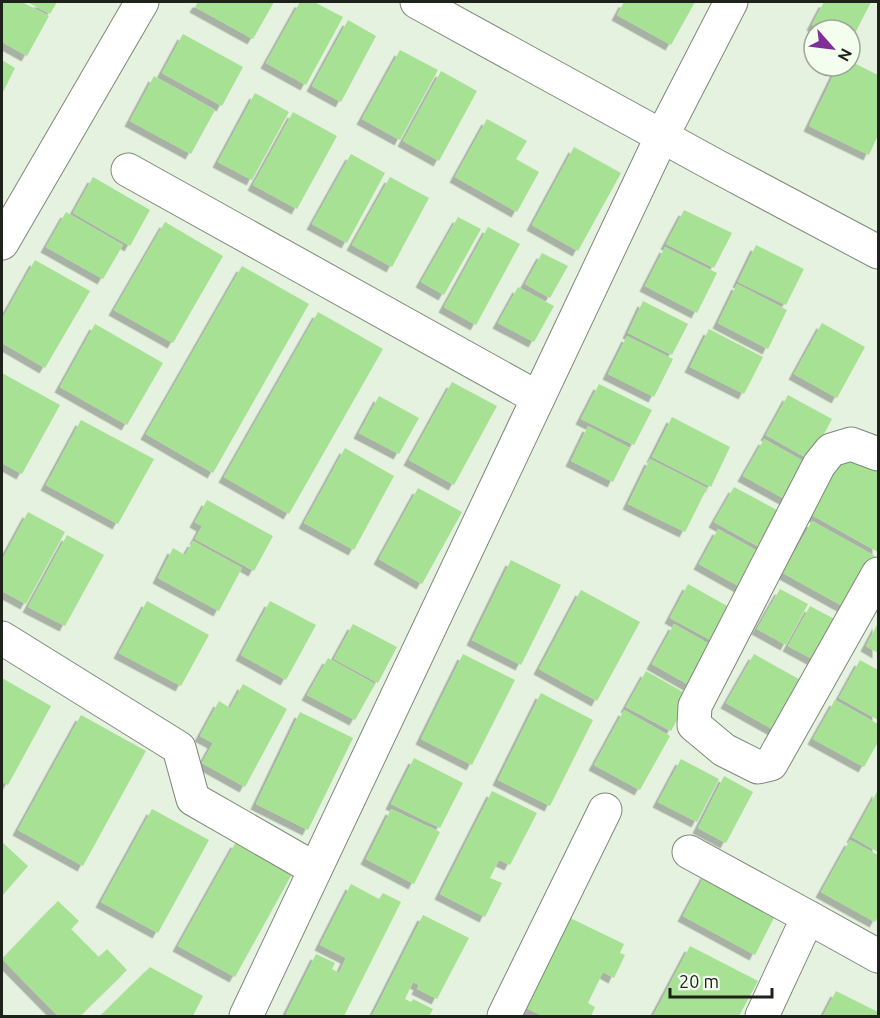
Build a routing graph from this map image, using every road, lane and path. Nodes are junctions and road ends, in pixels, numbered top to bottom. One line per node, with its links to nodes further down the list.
1 (142, 2): 6 (street)
2 (417, 2): 4 (street)
3 (731, 2): 4 (street)
4 (662, 136): 7 (street); 8 (street)
5 (128, 170): 8 (street)
6 (2, 243)
7 (879, 252)
8 (538, 398): 14 (street)
9 (879, 454): 10 (street)
10 (879, 574)
11 (2, 638): 14 (street)
12 (605, 810): 18 (street)
13 (689, 852): 15 (street)
14 (315, 869): 17 (street)
15 (808, 917): 16 (street); 19 (street)
16 (878, 955)
17 (246, 1017)
18 (504, 1017)
19 (762, 1017)

